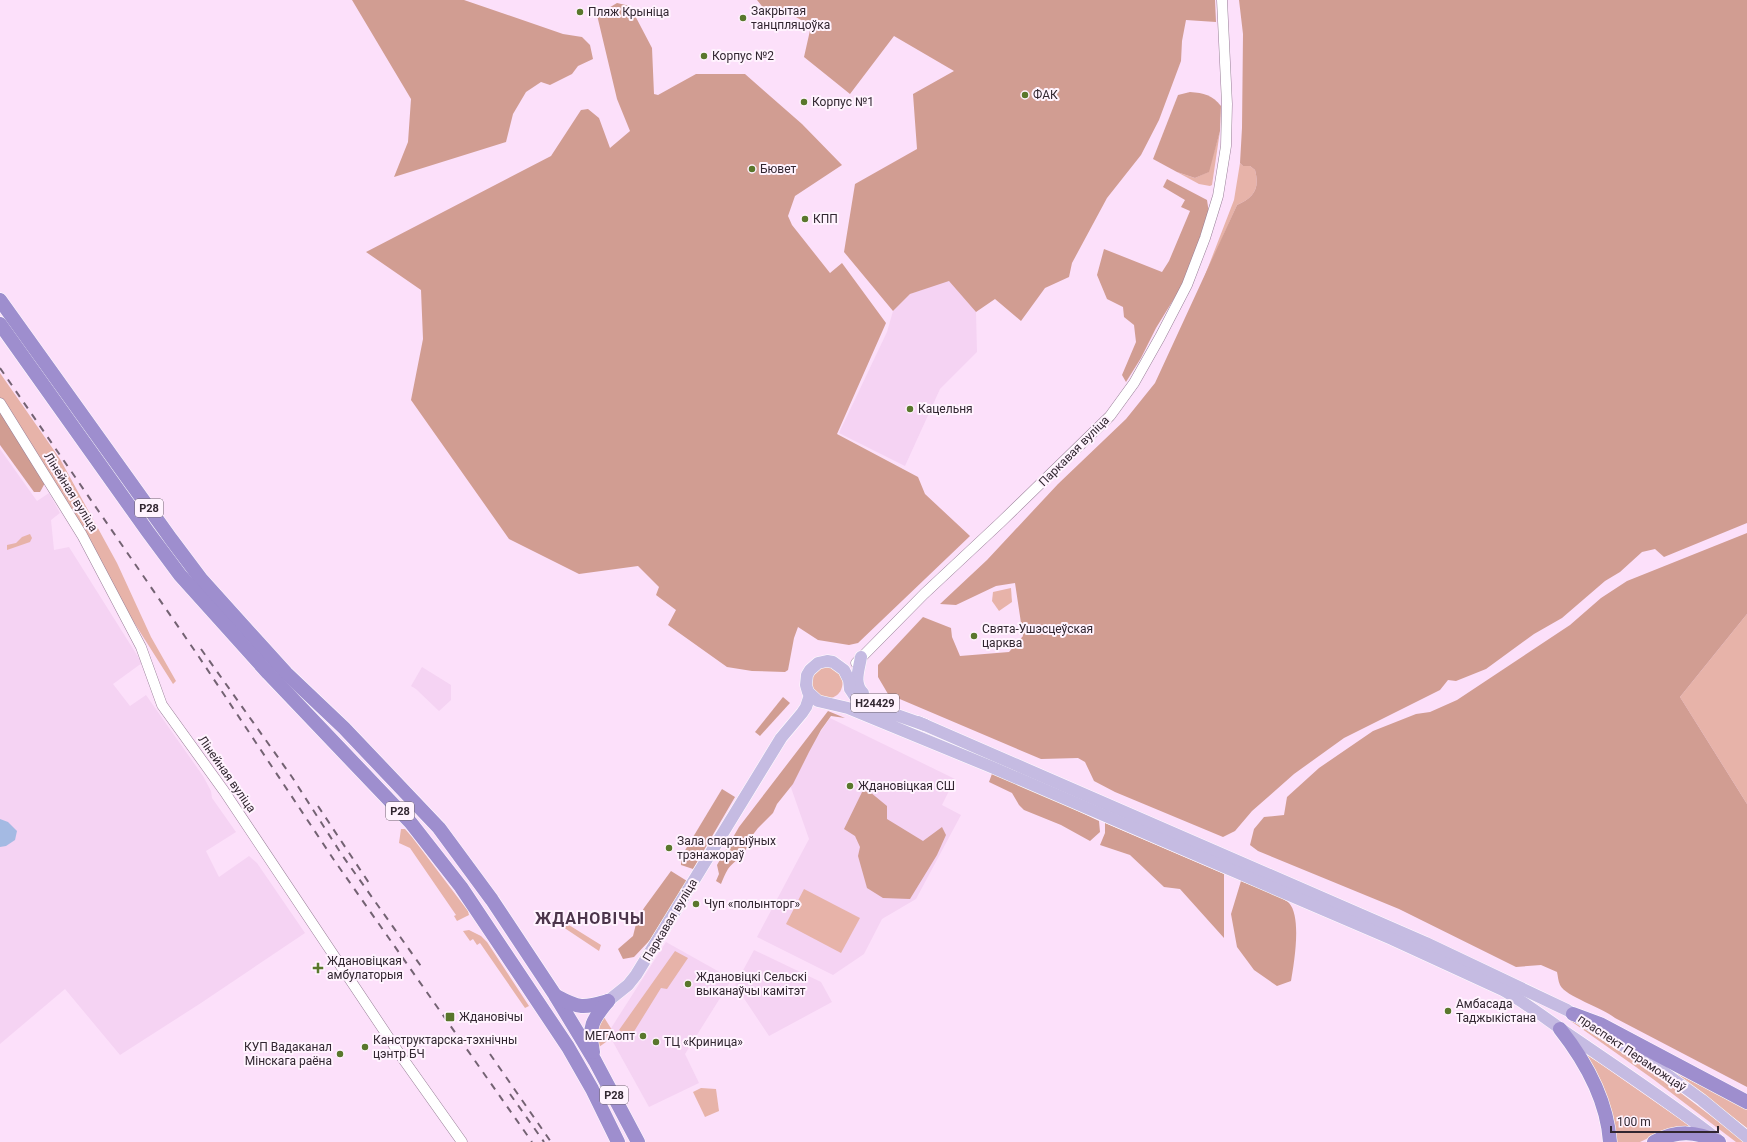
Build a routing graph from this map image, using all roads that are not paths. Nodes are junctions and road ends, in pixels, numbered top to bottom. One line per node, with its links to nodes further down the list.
1 (1222, 0): 5 (street, Паркавая вуліца / Н24429)
2 (0, 300): 12 (highway, Р28)
3 (0, 324): 20 (highway, Р28)
4 (0, 403): 19 (street, Лінейная вуліца)
5 (861, 657): 6 (street, Паркавая вуліца / Н24429); 7 (street, Паркавая вуліца / Н24429); 11 (main road, Н24429)
6 (838, 664): 7 (main road, Н24429); 8 (main road, Н24429)
7 (849, 682): 9 (main road, Н24429); 11 (main road)
8 (810, 695): 9 (main road); 10 (main road, Паркавая вуліца / Н24429)
9 (825, 703): 10 (main road, Паркавая вуліца / Н24429); 15 (main road)
10 (802, 713): 13 (main road, Паркавая вуліца / Н24429)
11 (925, 726): 14 (main road, праспект Пераможцаў)
12 (555, 995): 13 (highway, Н24429); 16 (highway, Р28)
13 (608, 1000): 16 (highway, Н24429)
14 (1570, 1012): 15 (main road); 17 (highway); 18 (main road, праспект Пераможцаў)
15 (1560, 1029): 22 (highway); 24 (main road)
16 (595, 1061): 21 (highway, Р28)
17 (1747, 1102)
18 (1747, 1137)
19 (462, 1142)
20 (618, 1142)
21 (638, 1142)
22 (1610, 1142)
23 (1654, 1142): 24 (highway)
24 (1720, 1142)

